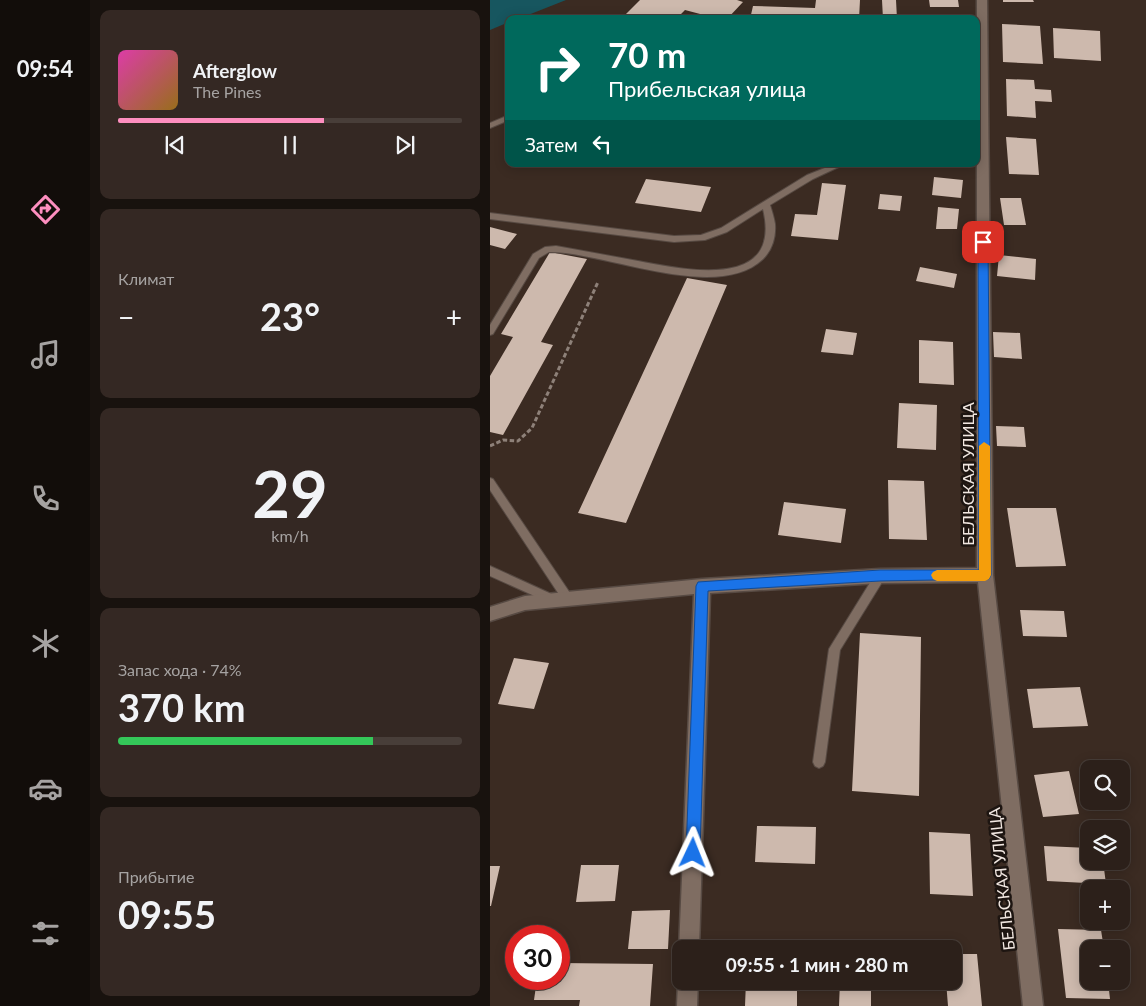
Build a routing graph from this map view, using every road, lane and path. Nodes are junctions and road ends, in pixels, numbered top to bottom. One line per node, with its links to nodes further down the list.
1 (982, 0): 2 (street, БЕЛЬСКАЯ УЛИЦА)
2 (980, 95)
3 (505, 119): 4 (lane)
4 (490, 126)
5 (834, 167): 7 (lane)
6 (979, 167): 14 (street, БЕЛЬСКАЯ УЛИЦА)
7 (766, 204): 8 (lane); 10 (lane)
8 (490, 216)
9 (598, 282): 11 (path)
10 (490, 332)
11 (490, 446)
12 (490, 482): 17 (lane)
13 (490, 571): 17 (lane)
14 (985, 575): 15 (street); 23 (street, БЕЛЬСКАЯ УЛИЦА)
15 (880, 576): 16 (street); 19 (lane)
16 (702, 586): 17 (street); 20 (street)
17 (562, 600): 18 (street)
18 (490, 614)
19 (819, 762)
20 (689, 940)
21 (688, 990): 22 (street)
22 (687, 1006)
23 (1033, 1006)

